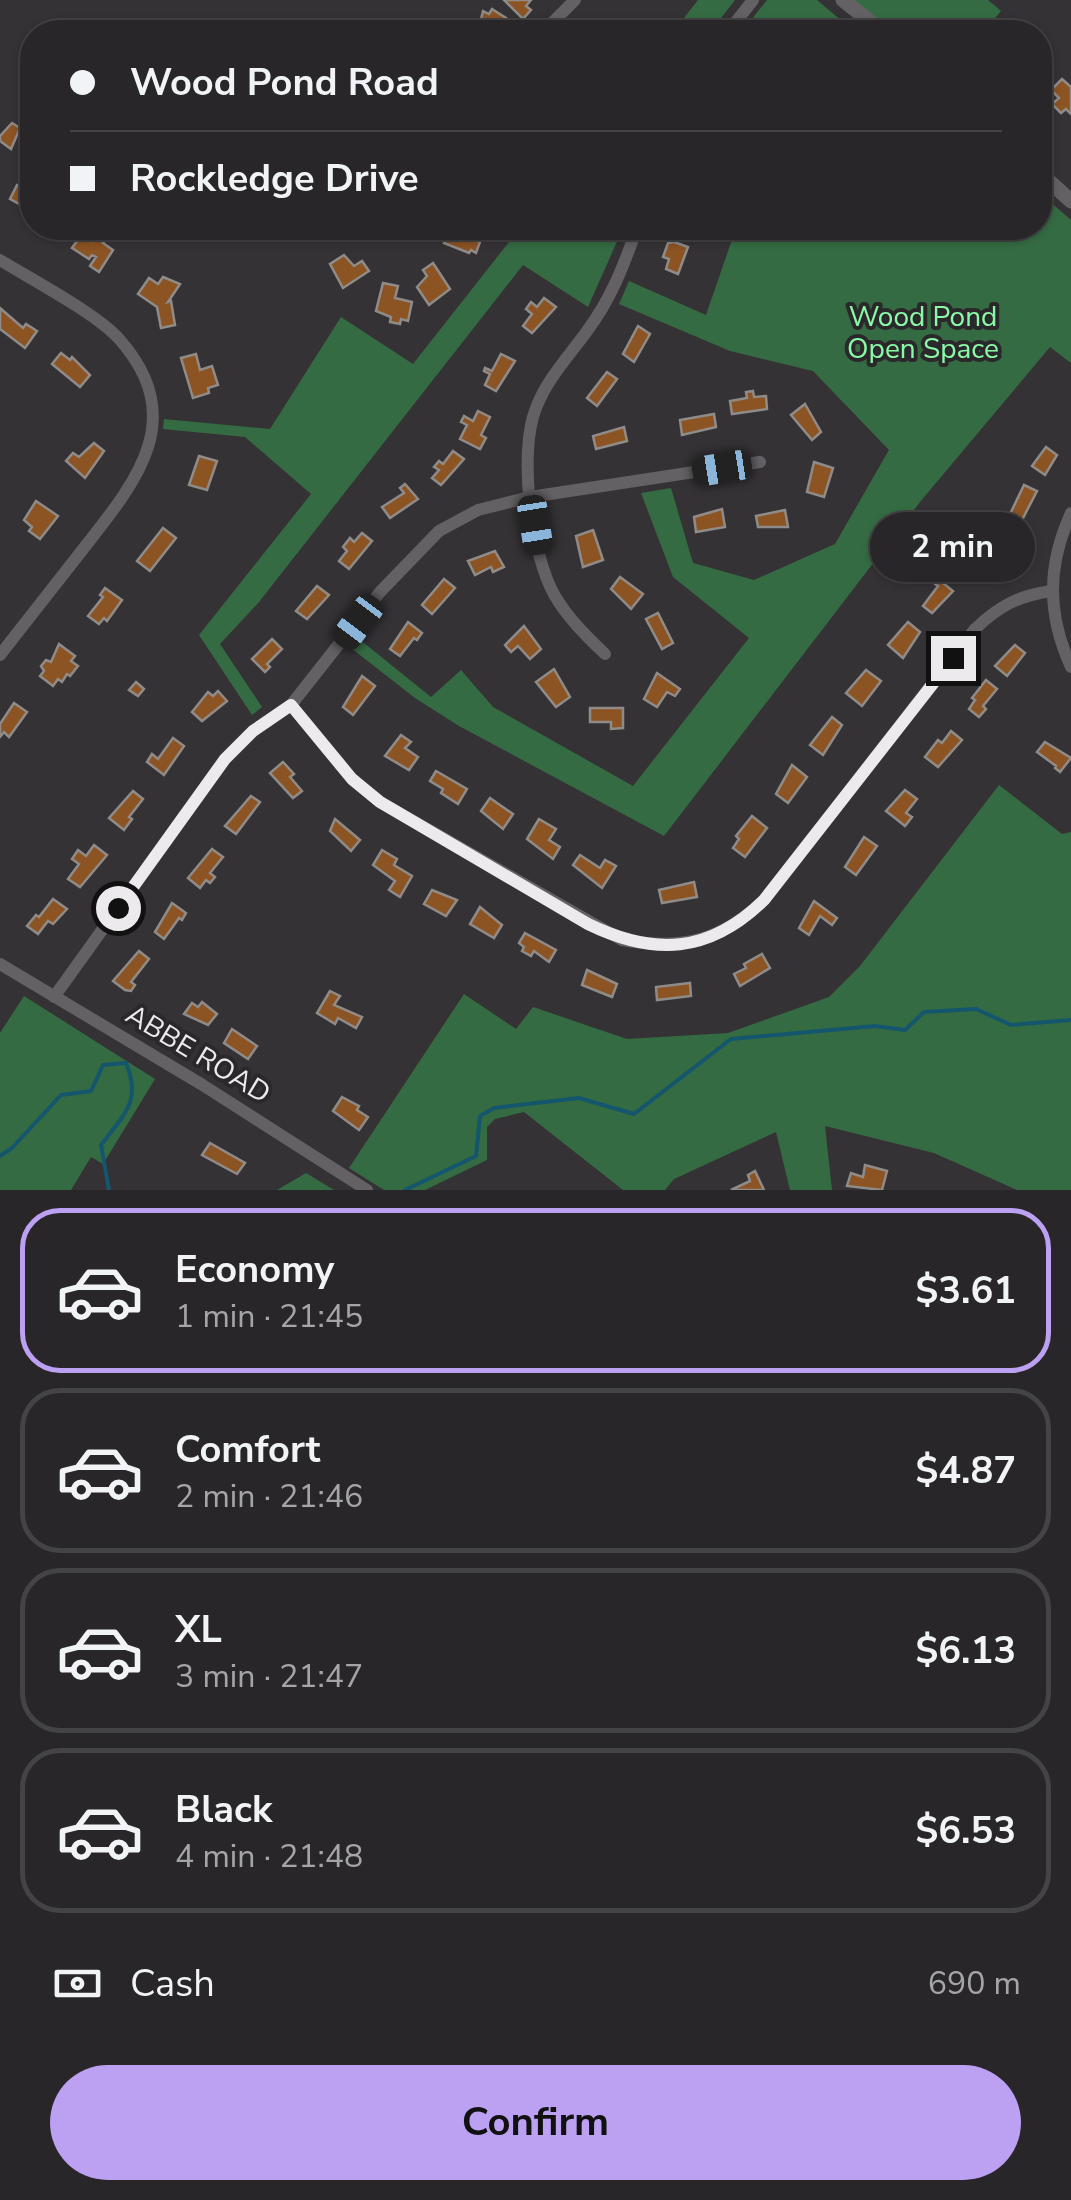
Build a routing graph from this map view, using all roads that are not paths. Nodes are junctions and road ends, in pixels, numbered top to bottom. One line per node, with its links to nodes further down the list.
1 (575, 0): 4 (street)
2 (753, 0): 5 (street)
3 (843, 0): 6 (street)
4 (555, 20)
5 (737, 20)
6 (867, 20)
7 (1052, 184): 8 (street)
8 (1071, 201)
9 (632, 240): 12 (street)
10 (0, 260): 15 (street)
11 (760, 462): 12 (street)
12 (530, 498): 16 (street); 18 (street)
13 (1071, 513): 14 (street)
14 (1051, 591): 17 (street); 18 (street)
15 (0, 653)
16 (605, 654)
17 (1071, 667)
18 (291, 705): 20 (street)
19 (0, 964): 20 (street, ABBE ROAD)
20 (54, 998): 21 (street, ABBE ROAD)
21 (367, 1190)

